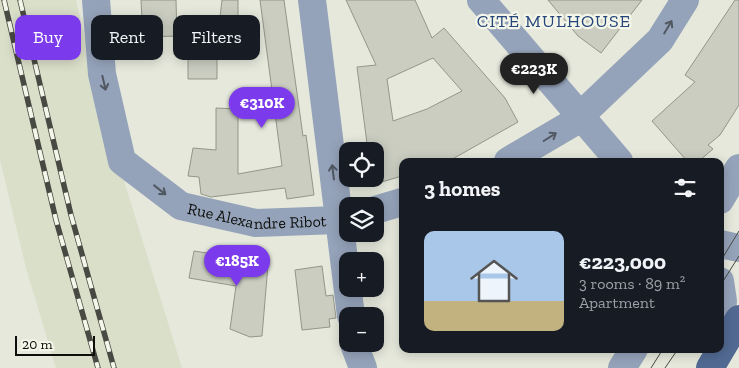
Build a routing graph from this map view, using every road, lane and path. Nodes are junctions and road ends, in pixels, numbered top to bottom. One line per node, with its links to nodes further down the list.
1 (96, 0): 13 (street, Rue Alexandre Ribot, one-way to 13)
2 (312, 0): 10 (street, one-way to 2)
3 (481, 0): 5 (street)
4 (685, 0): 5 (street, one-way to 4)
5 (580, 116): 6 (street, one-way to 5); 7 (street)
6 (513, 158)
7 (616, 158)
8 (739, 168): 9 (street)
9 (724, 193)
10 (340, 197)
11 (399, 203): 12 (street)
12 (384, 207)
13 (339, 219)
14 (345, 242): 17 (street)
15 (724, 245): 16 (street)
16 (739, 248)
17 (349, 307)
18 (739, 319): 19 (main road)
19 (724, 344)
20 (631, 353): 23 (street)
21 (706, 353): 24 (street)
22 (719, 353): 25 (main road)
23 (622, 368)
24 (698, 368)
25 (710, 368)

